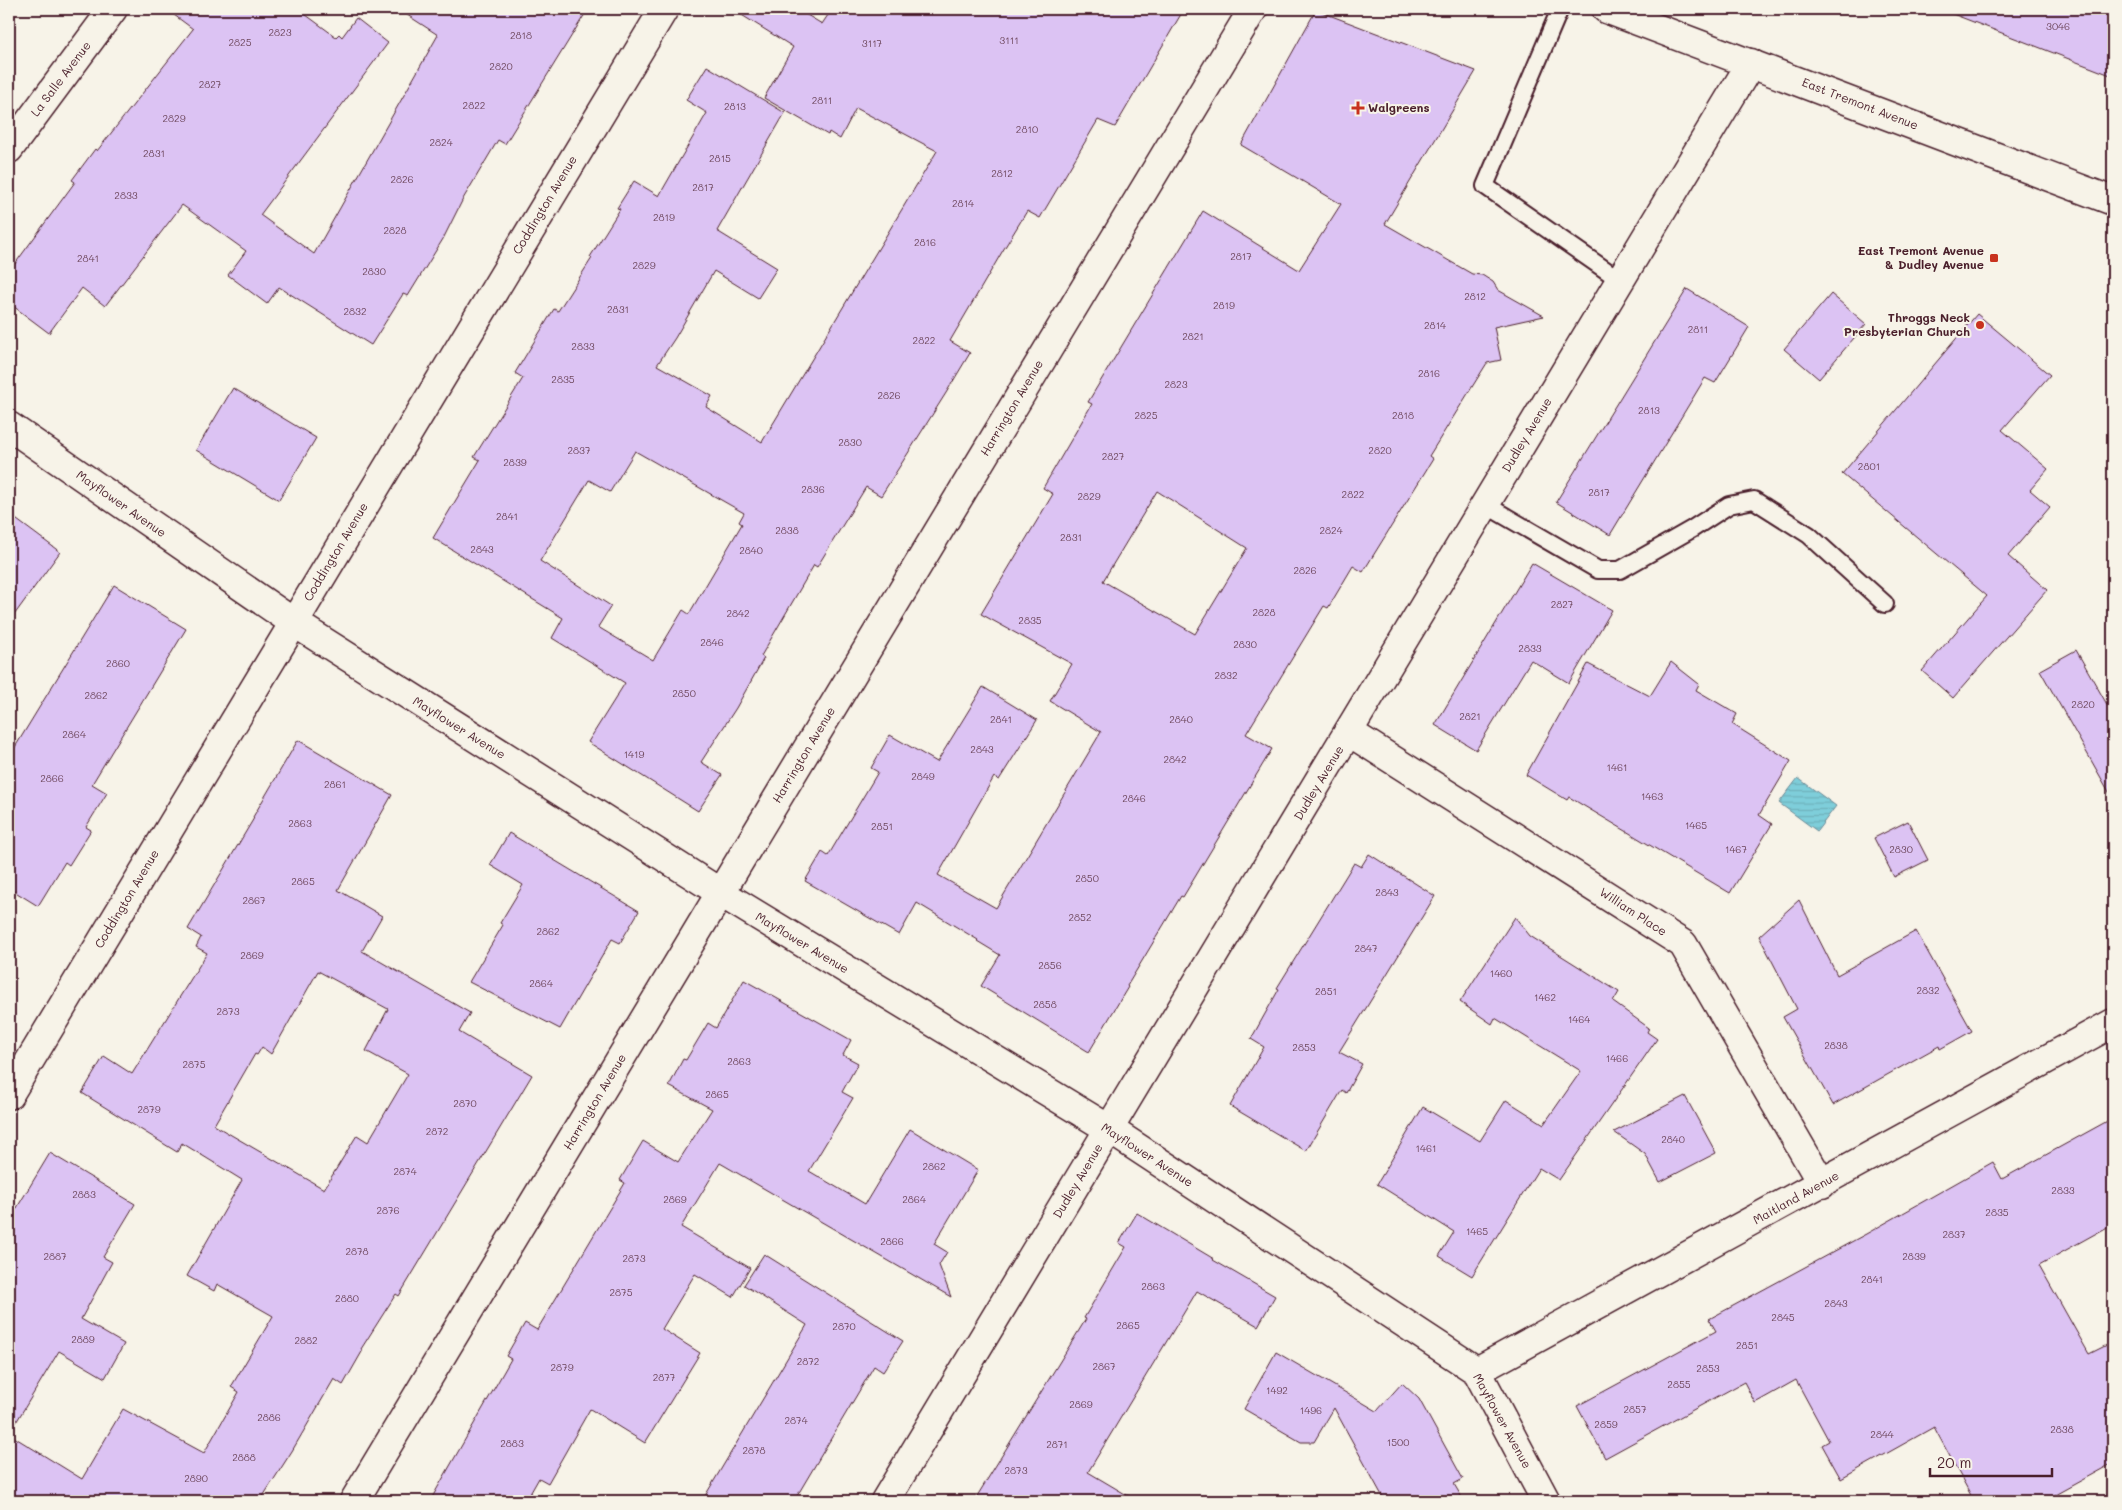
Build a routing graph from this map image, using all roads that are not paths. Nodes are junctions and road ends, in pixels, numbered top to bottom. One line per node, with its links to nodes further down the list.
1 (113, 9): 7 (street, La Salle Avenue)
2 (664, 9): 13 (street, Coddington Avenue)
3 (1253, 9): 15 (street, Harrington Avenue)
4 (1560, 9): 9 (lane)
5 (1606, 9): 6 (street, East Tremont Avenue)
6 (1750, 63): 8 (street, East Tremont Avenue); 9 (street, Dudley Avenue)
7 (9, 149)
8 (2113, 201)
9 (1620, 280): 11 (street, Dudley Avenue)
10 (9, 426): 13 (street, Mayflower Avenue)
11 (1486, 505): 12 (lane); 14 (street, Dudley Avenue)
12 (1885, 604)
13 (293, 622): 15 (street, Mayflower Avenue); 17 (street, Coddington Avenue)
14 (1350, 732): 18 (street, Dudley Avenue); 19 (street, William Place)
15 (721, 894): 18 (street, Mayflower Avenue); 21 (street, Harrington Avenue)
16 (2113, 1022): 19 (street, Maitland Avenue)
17 (9, 1095)
18 (1109, 1130): 20 (street, Mayflower Avenue); 22 (street, Dudley Avenue)
19 (1822, 1184): 20 (street, Maitland Avenue)
20 (1477, 1371): 23 (street, Mayflower Avenue)
21 (354, 1501)
22 (886, 1501)
23 (1546, 1501)

